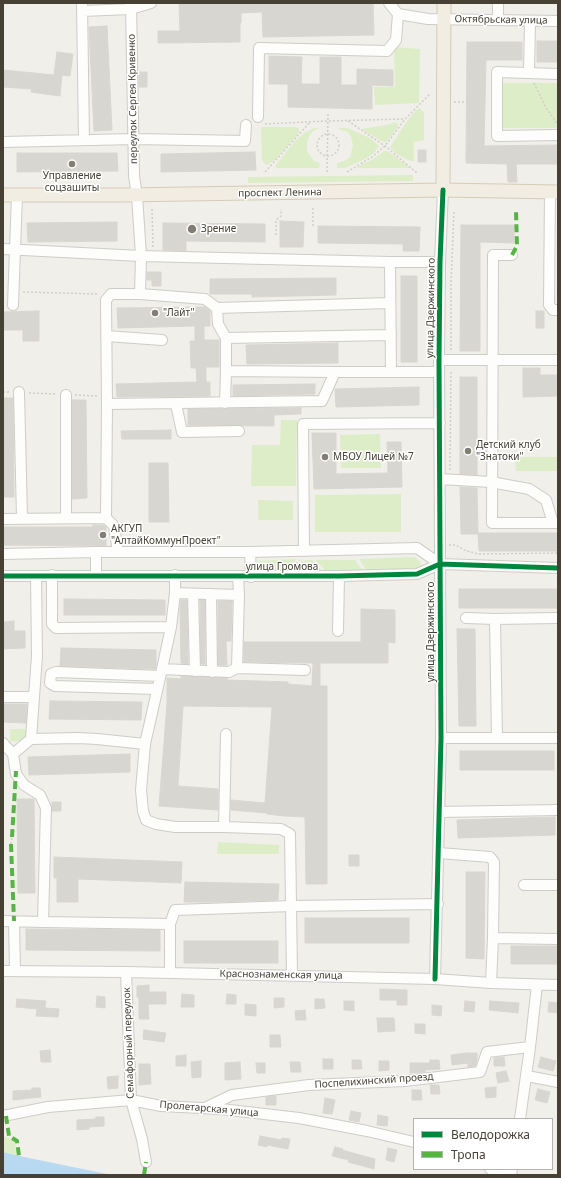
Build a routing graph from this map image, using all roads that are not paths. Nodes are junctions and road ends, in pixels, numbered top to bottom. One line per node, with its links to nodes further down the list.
1 (151, 3): 5 (street)
2 (389, 3): 7 (street)
3 (444, 3): 8 (main road, улица Дзержинского)
4 (498, 3): 9 (street)
5 (131, 6): 6 (street); 17 (street, переулок Сергея Кривенко)
6 (82, 7): 18 (street)
7 (398, 14): 8 (street, Октябрьская улица); 14 (street)
8 (444, 19): 9 (street, Октябрьская улица); 20 (main road, улица Дзержинского)
9 (498, 19): 10 (street, Октябрьская улица)
10 (530, 21): 11 (street, Октябрьская улица); 12 (street)
11 (558, 21)
12 (529, 72): 13 (street); 16 (street)
13 (558, 74)
14 (262, 121)
15 (246, 125): 17 (street)
16 (558, 136)
17 (135, 139): 18 (street); 24 (street, переулок Сергея Кривенко)
18 (84, 140): 19 (street)
19 (3, 142)
20 (443, 190): 21 (main road, проспект Ленина); 24 (main road, проспект Ленина); 31 (street, улица Дзержинского)
21 (554, 192): 25 (street)
22 (3, 195): 23 (main road, проспект Ленина)
23 (17, 195): 24 (main road, проспект Ленина); 27 (street)
24 (137, 195): 29 (street, переулок Сергея Кривенко)
25 (554, 244): 36 (street)
26 (3, 249): 27 (street)
27 (15, 249): 29 (street); 34 (street)
28 (512, 255): 42 (street)
29 (142, 256): 30 (street); 32 (street, переулок Сергея Кривенко)
30 (390, 262): 31 (street); 33 (street)
31 (440, 262): 41 (street, улица Дзержинского)
32 (140, 294): 35 (street); 38 (street)
33 (390, 303): 35 (street); 37 (street)
34 (13, 305)
35 (217, 308): 39 (street)
36 (558, 310)
37 (391, 335): 39 (street); 45 (street)
38 (106, 336): 40 (street); 50 (street)
39 (226, 338): 44 (street)
40 (162, 340)
41 (438, 360): 42 (street); 47 (street, улица Дзержинского)
42 (492, 360): 43 (street); 56 (street)
43 (558, 360)
44 (226, 371): 46 (street); 51 (street)
45 (391, 371): 46 (street); 47 (street)
46 (335, 372): 51 (street)
47 (439, 372): 53 (street, улица Дзержинского)
48 (19, 392): 58 (street)
49 (66, 395): 59 (street)
50 (107, 400): 52 (street); 60 (street)
51 (225, 403): 52 (street)
52 (176, 404): 54 (street)
53 (440, 423): 55 (street, улица Дзержинского); 62 (street)
54 (239, 431)
55 (445, 479): 56 (street); 67 (street, улица Дзержинского)
56 (492, 482): 61 (street); 61 (street)
57 (3, 518): 58 (street)
58 (22, 518): 59 (street)
59 (66, 518): 60 (street)
60 (106, 518): 64 (street)
61 (556, 523)
62 (305, 551): 65 (street, улица Громова); 67 (street, улица Громова)
63 (96, 552): 64 (street, улица Громова); 66 (street, улица Громова); 69 (street)
64 (118, 552): 65 (street, улица Громова)
65 (250, 552): 75 (street)
66 (3, 554)
67 (440, 564): 68 (street, улица Громова); 76 (street, улица Громова); 95 (street, улица Дзержинского)
68 (558, 568)
69 (96, 575): 72 (street, улица Громова); 73 (street, улица Громова)
70 (3, 576): 71 (street, улица Громова)
71 (36, 576): 72 (street, улица Громова); 93 (street)
72 (52, 576): 84 (street)
73 (175, 576): 74 (street, улица Громова); 77 (street)
74 (238, 576): 75 (street, улица Громова); 80 (street)
75 (251, 576): 76 (street, улица Громова)
76 (338, 576): 85 (street)
77 (174, 593): 78 (street); 84 (street)
78 (193, 594): 79 (street); 88 (street)
79 (211, 594): 80 (street); 89 (street)
80 (238, 595): 86 (street)
81 (466, 618): 82 (street)
82 (495, 618): 83 (street); 96 (street)
83 (558, 618)
84 (171, 627): 90 (street)
85 (338, 631)
86 (237, 668): 87 (street); 89 (street)
87 (305, 670)
88 (195, 671): 89 (street); 90 (street)
89 (212, 672)
90 (161, 673): 91 (street); 91 (street)
91 (157, 689): 100 (street)
92 (3, 697): 93 (street)
93 (34, 697): 98 (street)
94 (226, 734): 104 (street)
95 (441, 738): 96 (street); 103 (street, улица Дзержинского)
96 (497, 738): 97 (street)
97 (558, 738)
98 (31, 740): 100 (street); 101 (street)
99 (3, 744): 101 (street)
100 (145, 744): 104 (street)
101 (13, 754): 112 (street)
102 (558, 810): 103 (street)
103 (440, 812): 105 (street, улица Дзержинского)
104 (224, 827): 109 (street)
105 (439, 853): 108 (street, улица Дзержинского); 114 (street)
106 (558, 884): 107 (street)
107 (524, 885)
108 (438, 904): 109 (street); 121 (street, улица Дзержинского)
109 (292, 906): 113 (street); 120 (street)
110 (3, 921): 111 (street)
111 (14, 921): 112 (street); 117 (street)
112 (43, 922): 113 (street)
113 (170, 924): 119 (street)
114 (493, 938): 115 (street); 122 (street)
115 (558, 939)
116 (3, 971): 117 (street, Краснознаменская улица)
117 (15, 971): 118 (street, Краснознаменская улица)
118 (126, 972): 119 (street, Краснознаменская улица); 128 (street, Семафорный переулок)
119 (170, 972): 120 (street, Краснознаменская улица)
120 (292, 975): 121 (street, Краснознаменская улица)
121 (435, 979): 122 (street, Краснознаменская улица)
122 (491, 983): 123 (street, Краснознаменская улица)
123 (537, 985): 124 (street, Краснознаменская улица); 125 (street)
124 (558, 985)
125 (530, 1047): 126 (street); 129 (street, Поспелихинский проезд)
126 (527, 1076): 127 (street); 131 (street)
127 (558, 1082)
128 (131, 1100): 129 (street, Пролетарская улица); 130 (street, Пролетарская улица); 133 (street, Семафорный переулок)
129 (205, 1108): 132 (street, Пролетарская улица)
130 (3, 1116)
131 (520, 1118)
132 (413, 1142)
133 (146, 1162)
134 (492, 1170): 135 (street)
135 (505, 1175)

